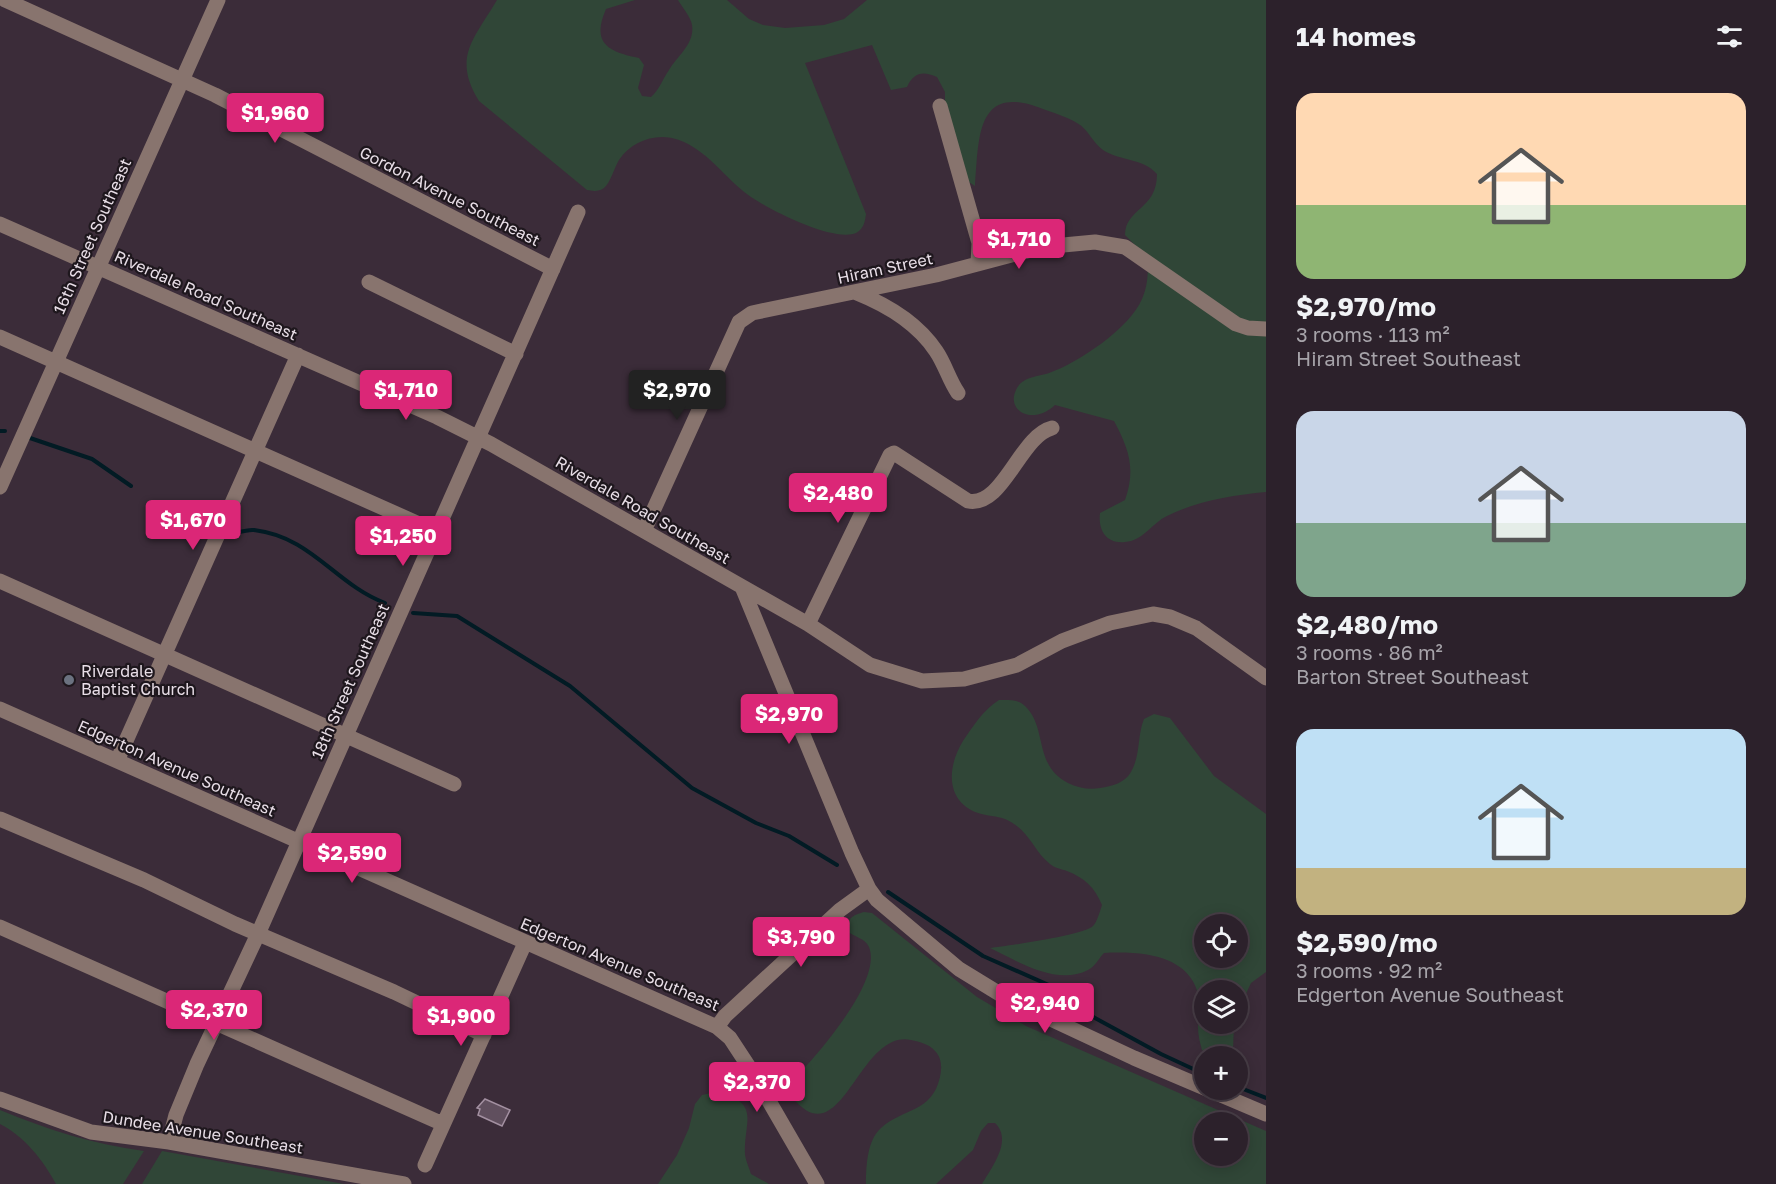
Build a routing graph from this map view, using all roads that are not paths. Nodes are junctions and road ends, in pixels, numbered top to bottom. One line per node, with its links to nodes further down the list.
1 (5, 0): 3 (street, Gordon Avenue Southeast)
2 (218, 0): 3 (street, 16th Street Southeast)
3 (181, 79): 8 (street, 16th Street Southeast); 9 (street, Gordon Avenue Southeast)
4 (940, 106): 7 (street)
5 (578, 212): 9 (street, 18th Street Southeast)
6 (0, 224): 8 (street, Riverdale Road Southeast)
7 (978, 264): 11 (street, Hiram Street); 12 (street, Hiram Street)
8 (98, 267): 15 (street, Riverdale Road Southeast); 16 (street, 16th Street Southeast)
9 (553, 269): 14 (street, 18th Street Southeast)
10 (369, 282): 14 (street)
11 (857, 293): 17 (street); 22 (street, Hiram Street)
12 (1266, 329)
13 (0, 337): 16 (street)
14 (516, 354): 19 (street, 18th Street Southeast)
15 (298, 355): 19 (street, Riverdale Road Southeast); 20 (street)
16 (56, 361): 20 (street); 21 (street, 16th Street Southeast)
17 (958, 393)
18 (1052, 428): 26 (street)
19 (479, 438): 22 (street, Riverdale Road Southeast); 23 (street, 18th Street Southeast)
20 (255, 450): 23 (street); 27 (street)
21 (0, 487)
22 (644, 531): 25 (street, Riverdale Road Southeast)
23 (437, 532): 30 (street, 18th Street Southeast)
24 (0, 580): 27 (street)
25 (742, 587): 26 (street, Riverdale Road Southeast); 35 (street)
26 (808, 624): 28 (street, Riverdale Road Southeast)
27 (165, 654): 30 (street); 31 (street)
28 (1266, 678)
29 (0, 709): 31 (street, Edgerton Avenue Southeast)
30 (346, 735): 32 (street); 34 (street, 18th Street Southeast)
31 (117, 761): 34 (street, Edgerton Avenue Southeast)
32 (454, 784)
33 (0, 819): 37 (street)
34 (298, 842): 37 (street, 18th Street Southeast); 38 (street, Edgerton Avenue Southeast)
35 (869, 889): 40 (street, Edgerton Avenue Southeast); 43 (street)
36 (0, 927): 39 (street)
37 (258, 934): 39 (street, 18th Street Southeast); 41 (street)
38 (525, 944): 40 (street, Edgerton Avenue Southeast); 41 (street)
39 (216, 1024): 44 (street); 45 (street, 18th Street Southeast)
40 (717, 1027): 48 (street)
41 (484, 1035): 44 (street)
42 (0, 1099): 45 (street, Dundee Avenue Southeast)
43 (1266, 1114)
44 (443, 1124): 46 (street)
45 (169, 1142): 47 (street, Dundee Avenue Southeast)
46 (425, 1165)
47 (404, 1184)
48 (818, 1184)

